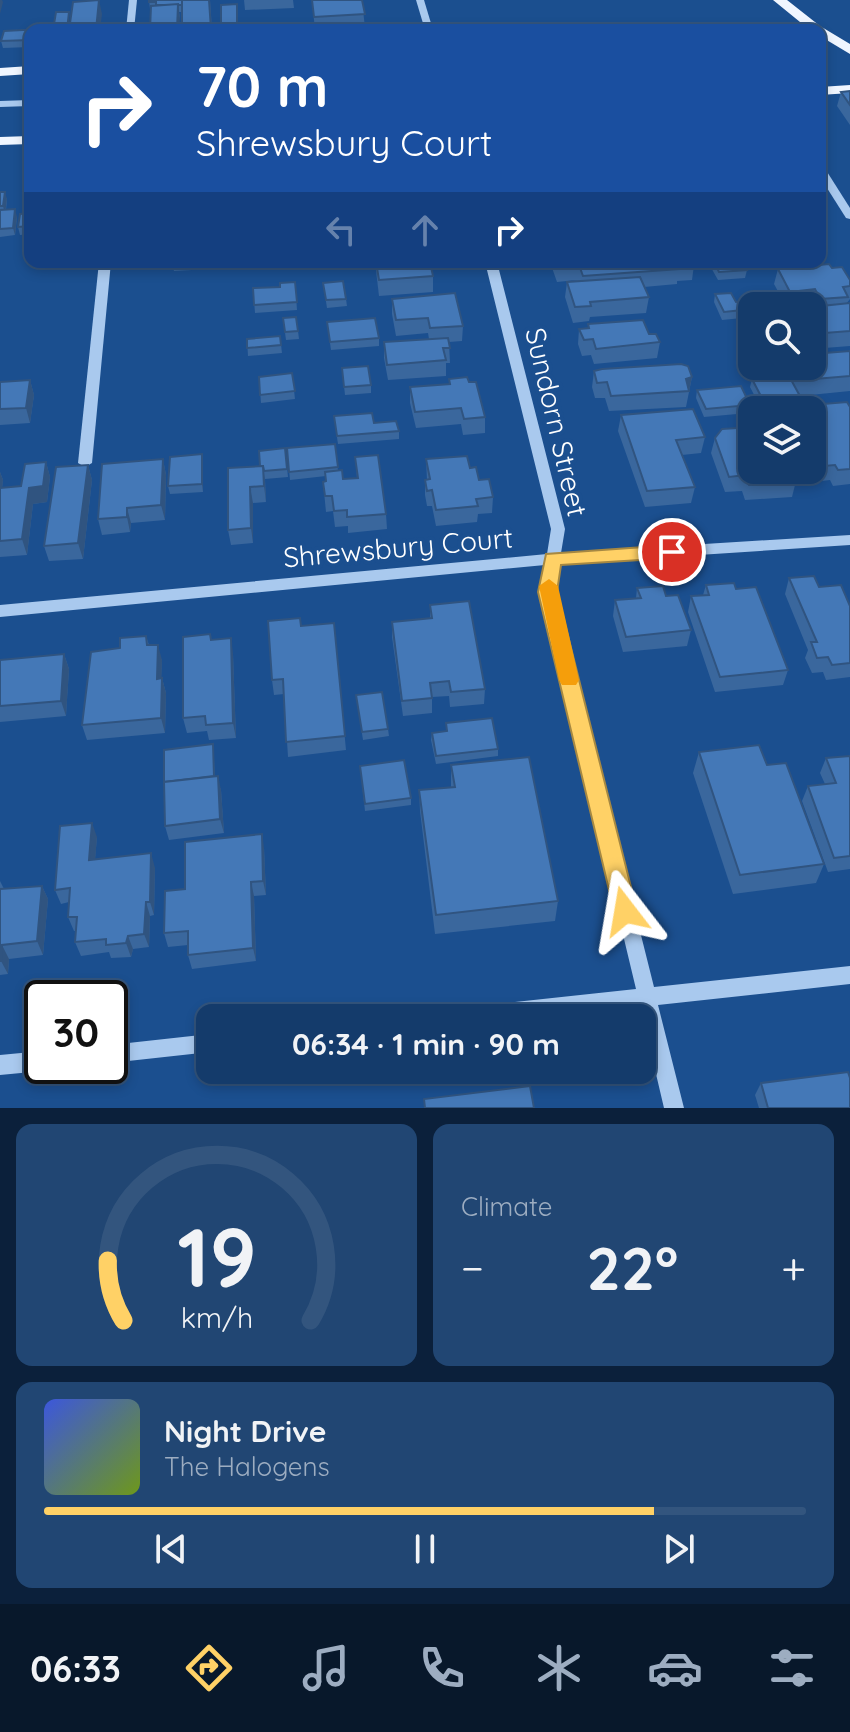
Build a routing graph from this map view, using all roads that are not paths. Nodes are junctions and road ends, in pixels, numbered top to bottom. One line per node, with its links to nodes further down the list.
1 (133, 0): 4 (street)
2 (420, 0): 5 (street)
3 (779, 0): 6 (main road)
4 (131, 24)
5 (427, 24)
6 (812, 24)
7 (826, 34): 8 (main road)
8 (850, 50)
9 (24, 70): 10 (main road)
10 (0, 72)
11 (850, 89): 12 (main road)
12 (826, 91)
13 (24, 103): 14 (street)
14 (0, 104)
15 (24, 140): 16 (main road)
16 (0, 141)
17 (826, 178): 18 (street)
18 (850, 216)
19 (104, 268): 21 (street)
20 (493, 268): 23 (street, Sundorn Street)
21 (85, 463)
22 (850, 540): 23 (street, Shrewsbury Court)
23 (553, 559): 24 (street, Shrewsbury Court); 26 (street, Sundorn Street)
24 (0, 611)
25 (850, 975): 26 (street)
26 (647, 997): 27 (street); 32 (street, Sundorn Street)
27 (581, 1004)
28 (196, 1045): 29 (street)
29 (128, 1052)
30 (24, 1063): 31 (street)
31 (0, 1065)
32 (674, 1108)

